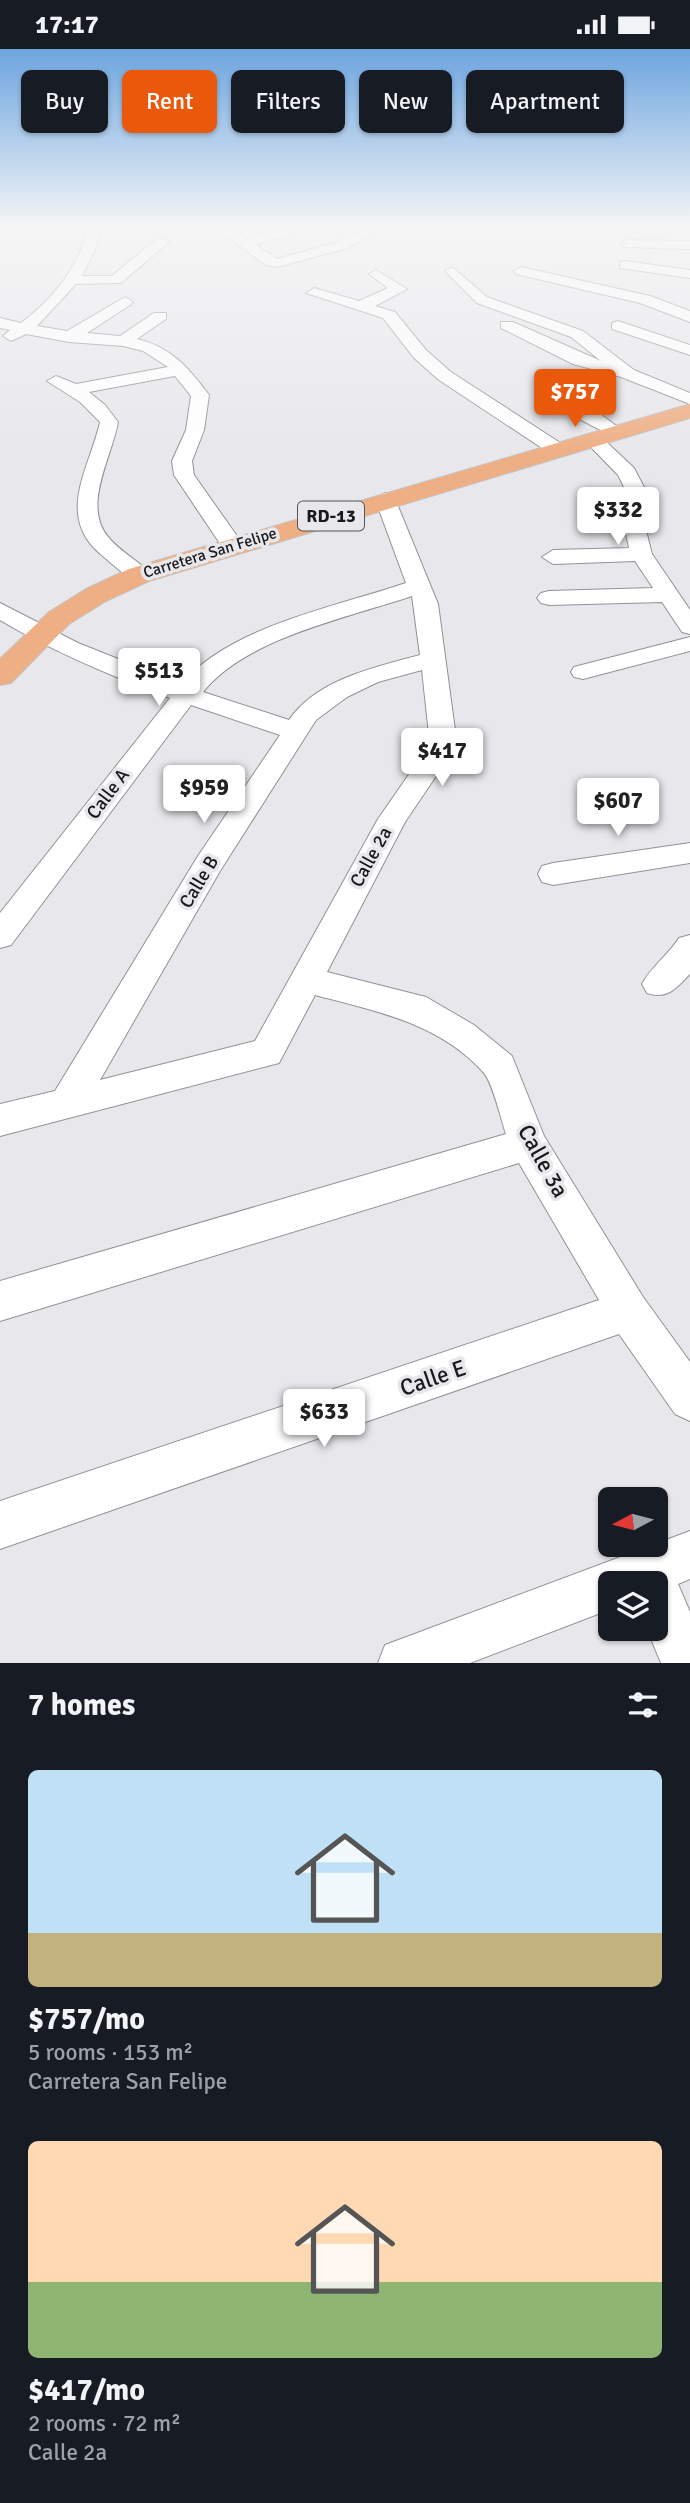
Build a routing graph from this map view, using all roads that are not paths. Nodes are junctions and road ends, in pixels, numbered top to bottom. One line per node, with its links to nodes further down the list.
1 (51, 302): 13 (street)
2 (125, 302): 14 (street)
3 (348, 302): 7 (street)
4 (370, 302): 7 (street)
5 (489, 302): 21 (street)
6 (653, 302): 9 (street)
7 (362, 306): 28 (street)
8 (160, 316): 16 (street)
9 (690, 317)
10 (0, 323): 13 (street)
11 (506, 325): 21 (street)
12 (618, 326): 18 (street)
13 (26, 329): 14 (street); 15 (street)
14 (69, 337): 16 (street)
15 (0, 338)
16 (123, 341): 17 (street)
17 (149, 347): 19 (street); 20 (street)
18 (690, 350)
19 (118, 360)
20 (181, 370): 23 (street); 30 (street)
21 (628, 375): 25 (street)
22 (56, 381): 23 (street)
23 (76, 389): 33 (street)
24 (551, 396): 27 (street)
25 (690, 399)
26 (690, 411): 27 (main road, Carretera San Felipe / RD-13)
27 (605, 437): 28 (main road, Carretera San Felipe / RD-13); 31 (street)
28 (558, 450): 29 (main road, Carretera San Felipe / RD-13)
29 (385, 499): 30 (main road, Carretera San Felipe / RD-13); 34 (street, Calle 2a)
30 (233, 545): 33 (main road, Carretera San Felipe / RD-13)
31 (641, 554): 32 (street); 35 (street)
32 (553, 557)
33 (139, 575): 39 (main road, Carretera San Felipe / RD-13)
34 (420, 586): 41 (street, Calle 2a); 44 (street, Calle A)
35 (667, 595): 36 (street); 38 (street)
36 (549, 598)
37 (0, 610): 39 (street)
38 (690, 627)
39 (41, 636): 43 (main road, Carretera San Felipe / RD-13); 44 (street)
40 (690, 644): 42 (street)
41 (435, 658): 45 (street, Calle B); 50 (street, Calle 2a)
42 (583, 672)
43 (0, 676)
44 (187, 695): 45 (street); 48 (street, Calle A)
45 (295, 731): 52 (street, Calle B)
46 (690, 853): 47 (street)
47 (553, 874)
48 (0, 936)
49 (690, 947): 51 (street)
50 (304, 981): 52 (street, Calle 2a); 54 (street, Calle 3a)
51 (659, 984)
52 (67, 1103): 53 (street)
53 (0, 1120)
54 (528, 1143): 55 (street); 56 (street, Calle 3a)
55 (0, 1301)
56 (628, 1311): 57 (street, Calle 3a); 58 (street, Calle E)
57 (690, 1399)
58 (0, 1525)
59 (598, 1595): 61 (street)
60 (668, 1625): 62 (street)
61 (409, 1662)
62 (686, 1663)

